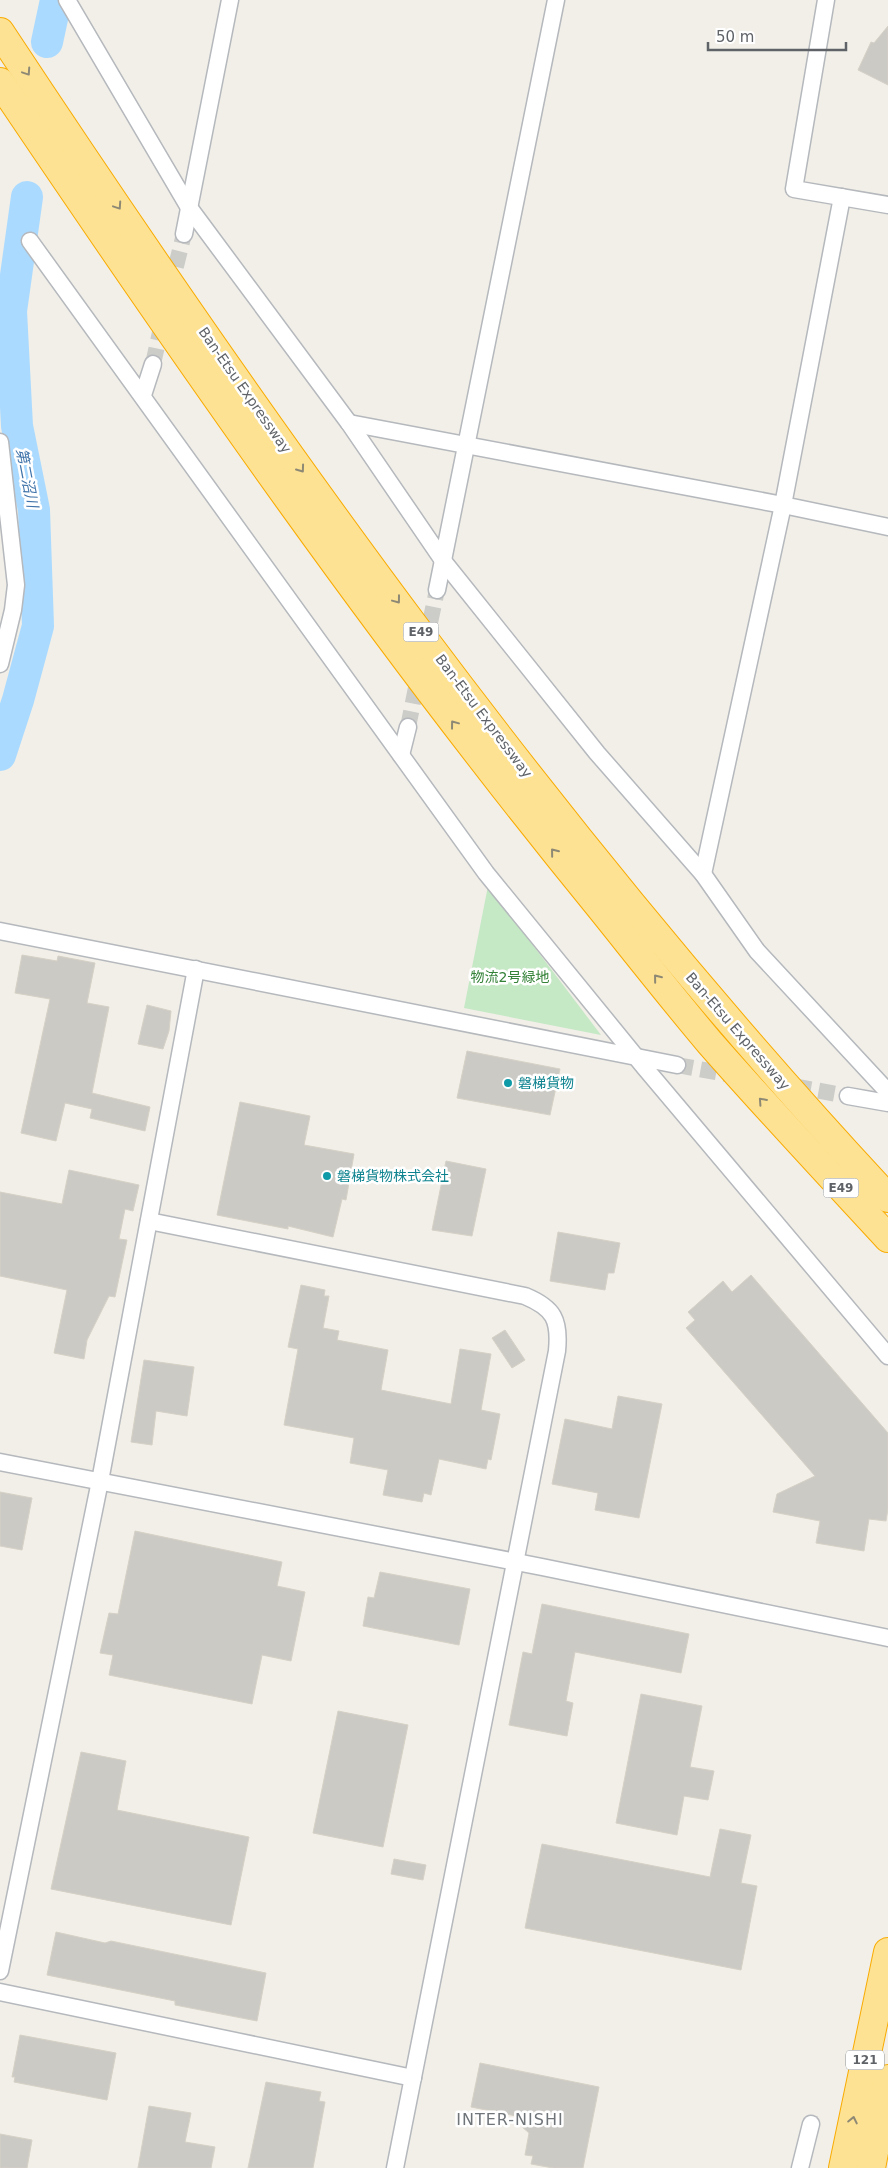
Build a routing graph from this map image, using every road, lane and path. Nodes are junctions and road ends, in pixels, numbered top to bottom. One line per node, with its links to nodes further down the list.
1 (230, 0): 9 (street)
2 (556, 0): 16 (street)
3 (826, 0): 7 (street)
4 (69, 3): 9 (street)
5 (0, 32): 33 (highway, Ban-Etsu Expressway / E49, one-way to 33)
6 (0, 82): 32 (highway, Ban-Etsu Expressway / E49, one-way to 6)
7 (842, 197): 8 (street); 17 (street)
8 (888, 205)
9 (188, 206): 10 (street); 14 (street)
10 (184, 234)
11 (30, 241): 13 (street)
12 (153, 364): 13 (street)
13 (143, 395): 23 (street)
14 (349, 423): 16 (street); 19 (street)
15 (0, 442): 21 (street)
16 (466, 446): 17 (street); 19 (street)
17 (783, 505): 18 (street); 24 (street)
18 (888, 527)
19 (444, 562): 20 (street); 24 (street)
20 (437, 590)
21 (0, 664)
22 (408, 727): 23 (street)
23 (401, 755): 27 (street)
24 (703, 874): 29 (street)
25 (0, 931): 26 (street)
26 (196, 968): 27 (street); 34 (street)
27 (637, 1058): 28 (street); 37 (street)
28 (677, 1065)
29 (888, 1092)
30 (848, 1096): 31 (street)
31 (888, 1103)
32 (795, 1138): 35 (highway, Ban-Etsu Expressway / E49); 36 (highway)
33 (888, 1198)
34 (150, 1221): 39 (street); 40 (street)
35 (888, 1238)
36 (888, 1252)
37 (888, 1356)
38 (0, 1462): 39 (street)
39 (100, 1481): 40 (street); 43 (street)
40 (515, 1562): 41 (street); 45 (street)
41 (888, 1638)
42 (888, 1952): 50 (highway, 121, one-way to 42)
43 (0, 1971)
44 (0, 1992): 45 (street)
45 (413, 2078): 48 (street)
46 (888, 2079): 51 (highway, 121)
47 (811, 2124): 49 (street)
48 (395, 2168)
49 (800, 2168)
50 (843, 2168)
51 (871, 2168)

